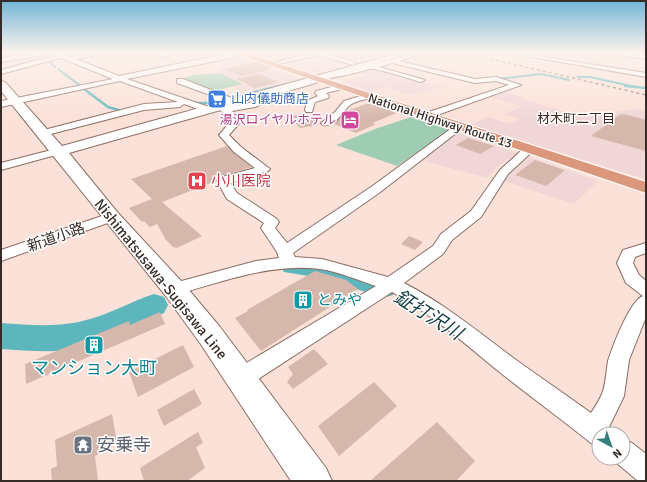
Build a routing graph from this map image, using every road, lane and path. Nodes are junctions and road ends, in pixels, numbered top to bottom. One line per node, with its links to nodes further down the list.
1 (110, 74): 9 (street)
2 (137, 74): 9 (street)
3 (310, 74): 8 (highway, National Highway Route 13)
4 (327, 74): 8 (main road)
5 (336, 74): 8 (street)
6 (402, 74): 10 (street)
7 (455, 74): 23 (street)
8 (320, 77): 13 (highway, National Highway Route 13); 14 (main road)
9 (120, 78): 17 (street); 19 (street)
10 (421, 80)
11 (180, 81): 16 (street)
12 (1, 84): 19 (main road, Nishimatsusawa-Sugisawa Line)
13 (339, 87): 15 (highway, National Highway Route 13); 21 (street)
14 (272, 92): 16 (main road); 20 (street)
15 (367, 96): 23 (highway, National Highway Route 13); 24 (street)
16 (238, 102): 20 (main road)
17 (186, 103): 20 (street); 26 (street)
18 (1, 104): 19 (street)
19 (19, 104): 22 (street); 26 (main road, Nishimatsusawa-Sugisawa Line)
20 (218, 109): 28 (main road); 34 (street)
21 (308, 110)
22 (1, 111)
23 (426, 116): 25 (highway, National Highway Route 13)
24 (326, 123)
25 (459, 127): 27 (highway, National Highway Route 13); 34 (street)
26 (43, 133): 28 (main road, Nishimatsusawa-Sugisawa Line)
27 (529, 149): 30 (highway, National Highway Route 13); 35 (street)
28 (58, 151): 29 (street); 31 (main road, Nishimatsusawa-Sugisawa Line)
29 (1, 167)
30 (646, 188)
31 (111, 218): 33 (street, 新道小路); 36 (main road, Nishimatsusawa-Sugisawa Line)
32 (646, 248): 37 (street)
33 (1, 256)
34 (287, 256): 35 (street); 36 (street)
35 (386, 288): 39 (street); 41 (street)
36 (174, 289): 39 (main road, Nishimatsusawa-Sugisawa Line)
37 (646, 291)
38 (646, 302): 40 (street)
39 (241, 378): 44 (main road, Nishimatsusawa-Sugisawa Line)
40 (600, 426)
41 (591, 428)
42 (631, 459): 43 (street)
43 (646, 471)
44 (313, 481)

